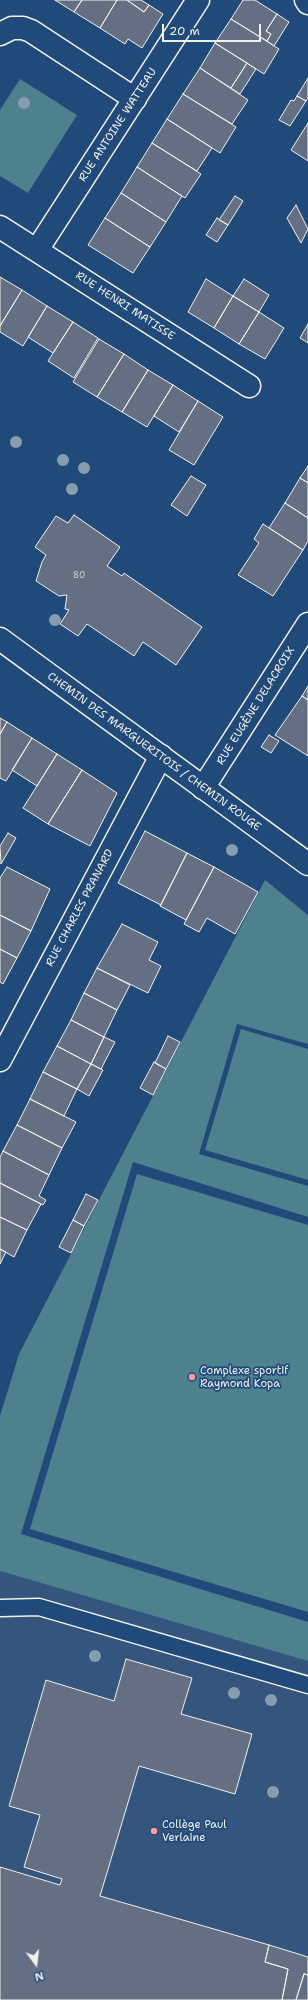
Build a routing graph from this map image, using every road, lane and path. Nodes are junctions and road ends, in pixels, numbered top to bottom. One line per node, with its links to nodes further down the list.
1 (198, 0): 5 (street, RUE ANTOINE WATTEAU)
2 (306, 0): 3 (street)
3 (308, 3)
4 (6, 31): 5 (street)
5 (135, 99): 7 (street, RUE ANTOINE WATTEAU)
6 (0, 228): 7 (street, RUE HENRI MATISSE)
7 (37, 250): 8 (street, RUE HENRI MATISSE)
8 (249, 386)
9 (308, 624): 12 (street, RUE EUGÈNE DELACROIX)
10 (0, 639): 11 (street, CHEMIN DES MARGUERITOIS / CHEMIN ROUGE)
11 (160, 756): 12 (street, CHEMIN DES MARGUERITOIS / CHEMIN ROUGE); 14 (street, RUE CHARLES PRANARD)
12 (203, 788): 13 (street, CHEMIN DES MARGUERITOIS / CHEMIN ROUGE)
13 (308, 864)
14 (0, 1060)
15 (0, 1608): 16 (lane)
16 (308, 1685)

